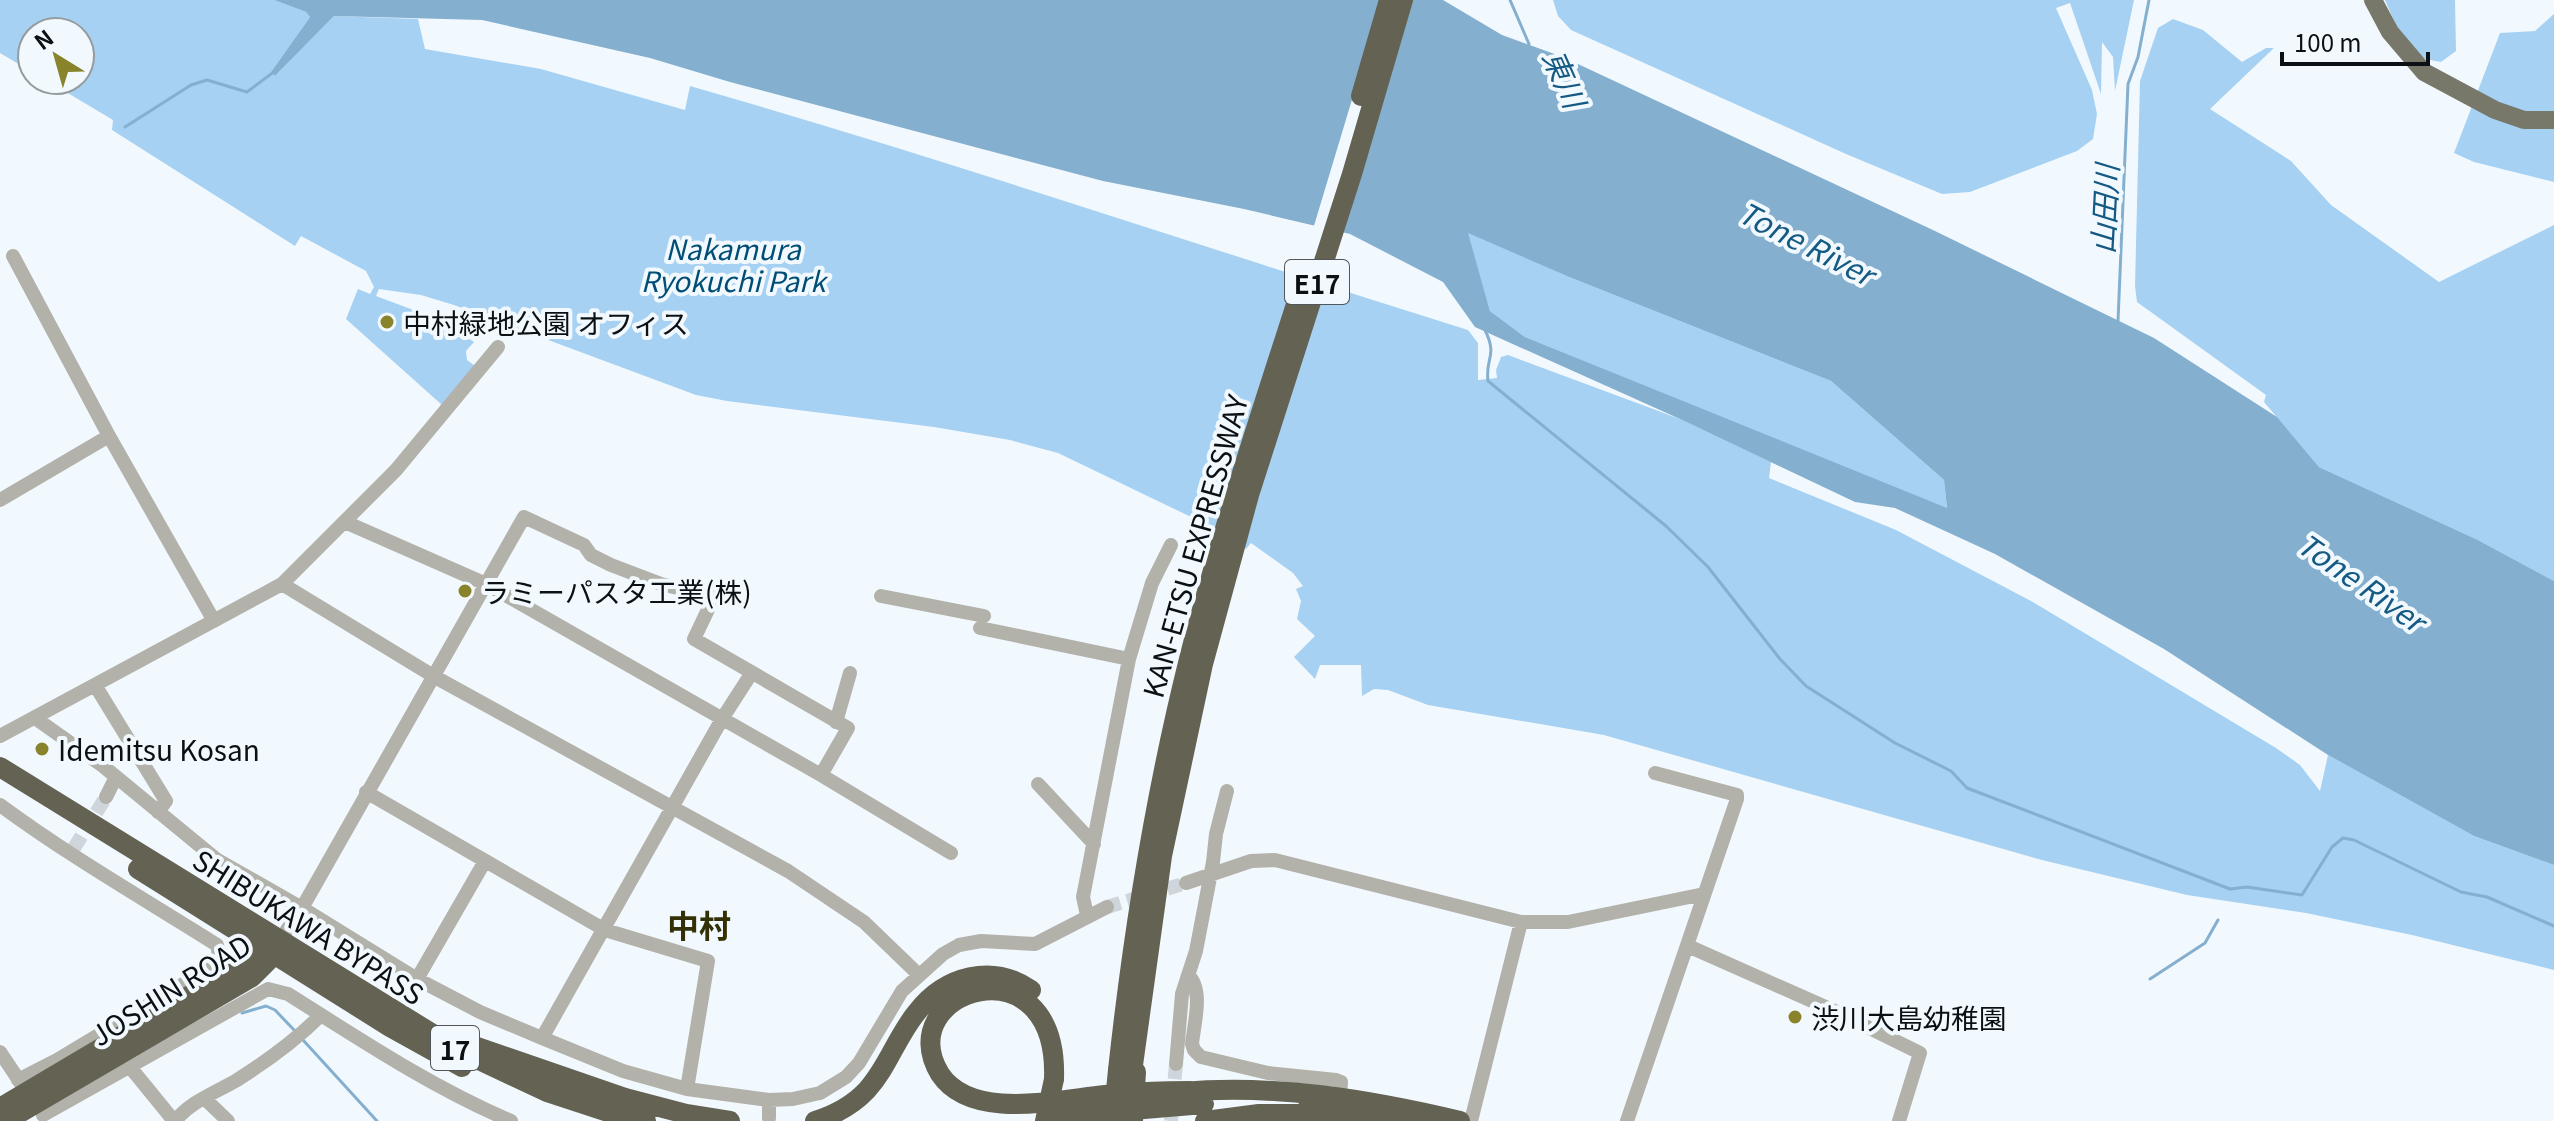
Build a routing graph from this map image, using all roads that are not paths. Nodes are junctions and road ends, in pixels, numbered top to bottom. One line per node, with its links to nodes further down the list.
1 (1389, 0): 11 (highway, KAN-ETSU EXPRESSWAY / E17)
2 (1403, 0): 11 (highway, KAN-ETSU EXPRESSWAY / E17)
3 (2373, 0): 4 (main road)
4 (2554, 120)
5 (13, 256): 7 (street)
6 (498, 347): 9 (street)
7 (109, 436): 8 (street); 15 (street)
8 (0, 500)
9 (345, 522): 12 (street); 13 (street)
10 (1171, 545): 16 (street)
11 (1223, 562): 60 (highway, KAN-ETSU EXPRESSWAY / E17); 60 (highway, KAN-ETSU EXPRESSWAY / E17)
12 (282, 584): 15 (street); 19 (street)
13 (486, 584): 18 (street); 19 (street); 22 (street)
14 (881, 596): 16 (street)
15 (214, 621): 20 (street)
16 (1129, 659): 37 (street)
17 (850, 673): 23 (street)
18 (751, 674): 22 (street); 23 (street)
19 (435, 677): 32 (street); 34 (street)
20 (95, 685): 21 (street); 35 (street)
21 (35, 718): 24 (street); 28 (street)
22 (722, 719): 27 (street); 34 (street)
23 (836, 722): 27 (street)
24 (0, 736)
25 (0, 767): 49 (highway, SHIBUKAWA BYPASS / 17)
26 (1655, 773): 42 (street)
27 (821, 775): 38 (street)
28 (116, 777): 33 (street); 35 (street)
29 (0, 781): 49 (highway, SHIBUKAWA BYPASS / 17)
30 (1038, 784): 37 (street)
31 (1227, 791): 40 (street)
32 (366, 792): 39 (street); 44 (street)
33 (106, 797)
34 (671, 808): 47 (street); 50 (street)
35 (158, 812): 44 (street)
36 (3, 813): 58 (street)
37 (1094, 844): 45 (street)
38 (951, 853)
39 (485, 861): 47 (street); 52 (street)
40 (1210, 877): 41 (street); 46 (street); 51 (street)
41 (1186, 883)
42 (1704, 894): 46 (street); 48 (street)
43 (1107, 907): 45 (street)
44 (302, 908): 49 (street); 52 (street)
45 (1087, 915): 50 (street)
46 (1521, 922): 87 (street)
47 (605, 930): 55 (street); 62 (street)
48 (1688, 946): 88 (street); 89 (street)
49 (273, 948): 53 (highway, SHIBUKAWA BYPASS / 17); 58 (highway, JOSHIN ROAD); 59 (highway, JOSHIN ROAD); 75 (highway, SHIBUKAWA BYPASS / 17)
50 (918, 974): 66 (street)
51 (1188, 975): 57 (street); 64 (street)
52 (417, 979): 55 (street)
53 (365, 994): 76 (highway, SHIBUKAWA BYPASS / 17); 77 (highway)
54 (321, 1015): 59 (street); 65 (street); 74 (street)
55 (542, 1038): 62 (street)
56 (0, 1052): 67 (street)
57 (1176, 1064)
58 (60, 1065): 67 (highway, JOSHIN ROAD)
59 (116, 1069): 67 (highway, JOSHIN ROAD); 72 (street)
60 (1129, 1072): 82 (highway, KAN-ETSU EXPRESSWAY / E17, bridge); 83 (highway, KAN-ETSU EXPRESSWAY / E17, bridge)
61 (1060, 1079): 63 (highway); 78 (highway); 80 (highway, bridge); 81 (highway)
62 (687, 1089): 66 (street)
63 (1191, 1091): 64 (highway); 79 (highway)
64 (1340, 1096): 86 (highway)
65 (204, 1098): 72 (street); 73 (street)
66 (769, 1100): 70 (street)
67 (34, 1102): 68 (highway, JOSHIN ROAD); 71 (highway, JOSHIN ROAD)
68 (0, 1108)
69 (1364, 1114): 81 (highway); 84 (highway); 85 (highway)
70 (769, 1118)
71 (6, 1121)
72 (174, 1121)
73 (228, 1121)
74 (511, 1121)
75 (595, 1121)
76 (646, 1121)
77 (730, 1121)
78 (815, 1121)
79 (991, 1121)
80 (1045, 1121)
81 (1057, 1121)
82 (1113, 1121)
83 (1131, 1121)
84 (1205, 1121)
85 (1403, 1121)
86 (1460, 1121)
87 (1471, 1121)
88 (1627, 1121)
89 (1899, 1121)

